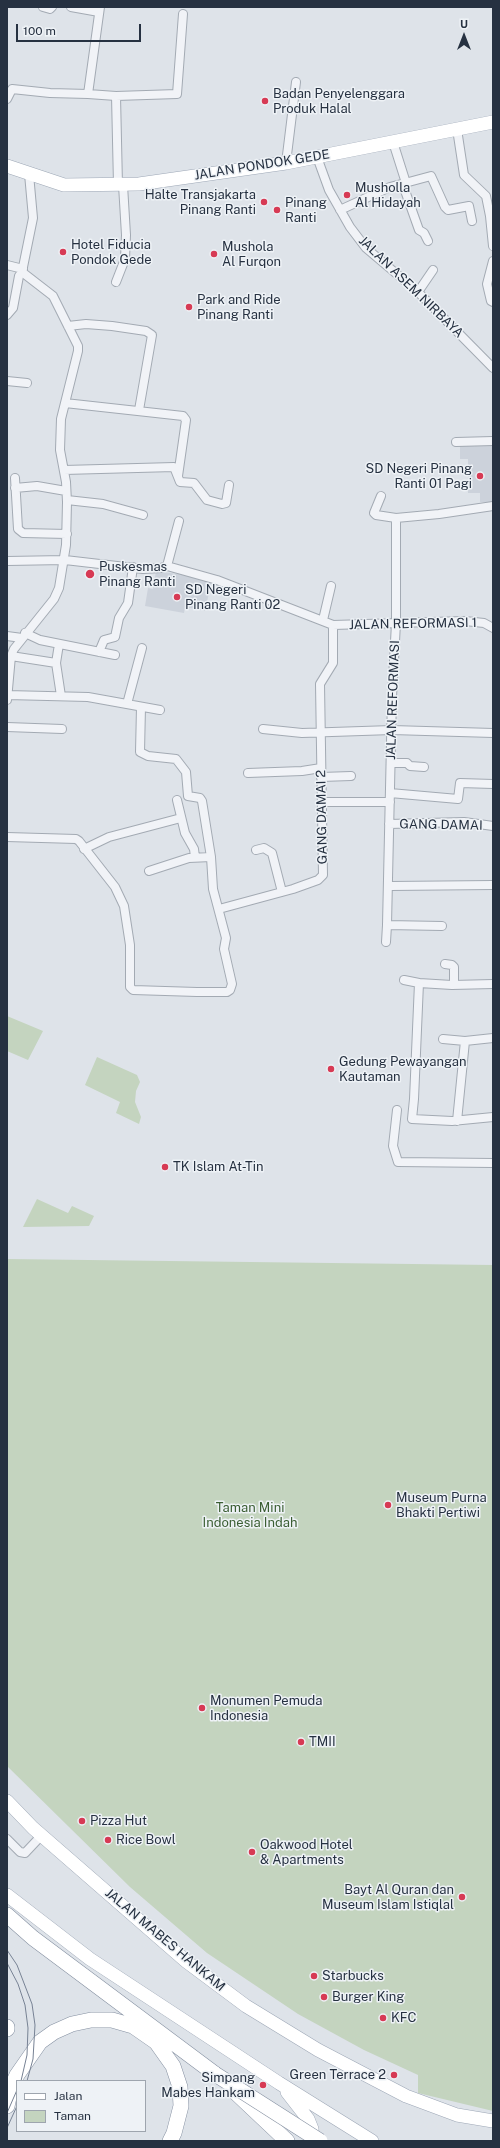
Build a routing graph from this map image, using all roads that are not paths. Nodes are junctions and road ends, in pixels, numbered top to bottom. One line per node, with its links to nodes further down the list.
1 (42, 7): 2 (street)
2 (52, 7)
3 (71, 7): 4 (street)
4 (100, 10): 7 (street)
5 (184, 14): 8 (street)
6 (296, 82): 14 (street)
7 (88, 94): 8 (street); 9 (street)
8 (116, 96): 18 (street)
9 (7, 99)
10 (492, 122): 11 (main road, JALAN PONDOK GEDE)
11 (457, 129): 12 (main road, JALAN PONDOK GEDE); 22 (street)
12 (393, 142): 13 (main road, JALAN PONDOK GEDE); 17 (street)
13 (317, 157): 14 (main road, JALAN PONDOK GEDE); 19 (street, JALAN ASEM NIRBAYA)
14 (286, 163): 18 (main road, JALAN PONDOK GEDE)
15 (7, 166): 16 (main road, JALAN PONDOK GEDE)
16 (29, 174): 18 (main road, JALAN PONDOK GEDE); 26 (street)
17 (405, 184): 19 (street); 20 (street); 21 (street)
18 (120, 185): 27 (street)
19 (340, 210): 28 (street, JALAN ASEM NIRBAYA)
20 (472, 221)
21 (428, 241)
22 (493, 246)
23 (493, 261): 29 (street)
24 (7, 265): 26 (street)
25 (433, 270): 28 (street)
26 (22, 271): 30 (street); 31 (street)
27 (116, 282)
28 (418, 292): 32 (street, JALAN ASEM NIRBAYA)
29 (493, 302)
30 (7, 314)
31 (68, 326): 35 (street); 36 (street)
32 (493, 368)
33 (7, 381): 34 (street)
34 (27, 383)
35 (65, 403): 36 (street); 39 (street)
36 (139, 410): 40 (street)
37 (493, 441): 38 (street)
38 (456, 442)
39 (64, 470): 40 (street); 44 (street)
40 (178, 477): 42 (street)
41 (15, 478): 43 (street)
42 (229, 485)
43 (15, 488): 44 (street); 51 (street)
44 (66, 491): 46 (street)
45 (381, 496): 49 (street)
46 (67, 500): 48 (street); 51 (street)
47 (493, 506): 49 (street)
48 (143, 515)
49 (396, 518): 58 (street, JALAN REFORMASI)
50 (179, 521): 54 (street)
51 (67, 534): 52 (street)
52 (65, 560): 53 (street); 55 (street); 62 (street)
53 (7, 561)
54 (167, 566): 55 (street); 57 (street)
55 (134, 567): 65 (street)
56 (331, 586): 57 (street)
57 (323, 620): 59 (street)
58 (396, 623): 59 (street, JALAN REFORMASI 1); 60 (street, JALAN REFORMASI 1); 78 (street, JALAN REFORMASI)
59 (333, 625): 79 (street, GANG DAMAI 2)
60 (493, 628)
61 (7, 636): 62 (street)
62 (23, 636): 63 (street); 67 (street)
63 (59, 644): 65 (street); 68 (street)
64 (142, 648): 72 (street)
65 (100, 652): 66 (street)
66 (115, 655)
67 (11, 656): 68 (street); 69 (street)
68 (56, 663): 70 (street)
69 (7, 695): 70 (street); 71 (street)
70 (60, 696): 72 (street)
71 (7, 699)
72 (127, 704): 73 (street)
73 (141, 707): 74 (street); 98 (street)
74 (160, 710)
75 (7, 727): 76 (street)
76 (62, 729)
77 (263, 729): 79 (street)
78 (392, 730): 79 (street); 80 (street); 81 (street, JALAN REFORMASI)
79 (320, 733): 83 (street, GANG DAMAI 2)
80 (493, 733)
81 (391, 762): 82 (street); 88 (street, JALAN REFORMASI)
82 (424, 767)
83 (321, 768): 84 (street); 86 (street, GANG DAMAI 2)
84 (248, 773)
85 (351, 776): 86 (street)
86 (322, 777): 90 (street, GANG DAMAI 2)
87 (493, 784): 88 (street)
88 (390, 797): 90 (street); 92 (street, JALAN REFORMASI)
89 (177, 800): 91 (street)
90 (322, 802): 102 (street, GANG DAMAI 2)
91 (181, 818): 95 (street); 97 (street)
92 (389, 824): 93 (street, GANG DAMAI); 101 (street, JALAN REFORMASI)
93 (493, 826)
94 (7, 838): 95 (street)
95 (84, 849): 103 (street)
96 (256, 850): 102 (street)
97 (196, 857): 98 (street); 99 (street)
98 (211, 857): 103 (street)
99 (149, 871)
100 (493, 885): 101 (street)
101 (390, 886): 104 (street, JALAN REFORMASI)
102 (282, 892): 103 (street, GANG DAMAI 2)
103 (219, 909)
104 (387, 925): 105 (street); 106 (street, JALAN REFORMASI)
105 (442, 926)
106 (386, 942)
107 (445, 964): 111 (street)
108 (404, 980): 109 (street)
109 (419, 983): 111 (street); 117 (street)
110 (493, 984): 111 (street)
111 (454, 985)
112 (493, 1038): 114 (street)
113 (443, 1039): 114 (street)
114 (465, 1041): 117 (street)
115 (397, 1110): 118 (street)
116 (493, 1117): 117 (street)
117 (457, 1121)
118 (493, 1163)
119 (7, 1801): 120 (main road, JALAN MABES HANKAM)
120 (41, 1836): 121 (street); 127 (main road, JALAN MABES HANKAM)
121 (7, 1839)
122 (7, 1895): 125 (main road)
123 (7, 1915): 124 (highway)
124 (215, 2074): 129 (highway, bridge); 131 (highway, bridge)
125 (279, 2083): 130 (main road); 132 (main road)
126 (7, 2106): 128 (highway)
127 (493, 2121)
128 (170, 2141)
129 (287, 2141)
130 (313, 2141)
131 (320, 2141)
132 (372, 2141)

